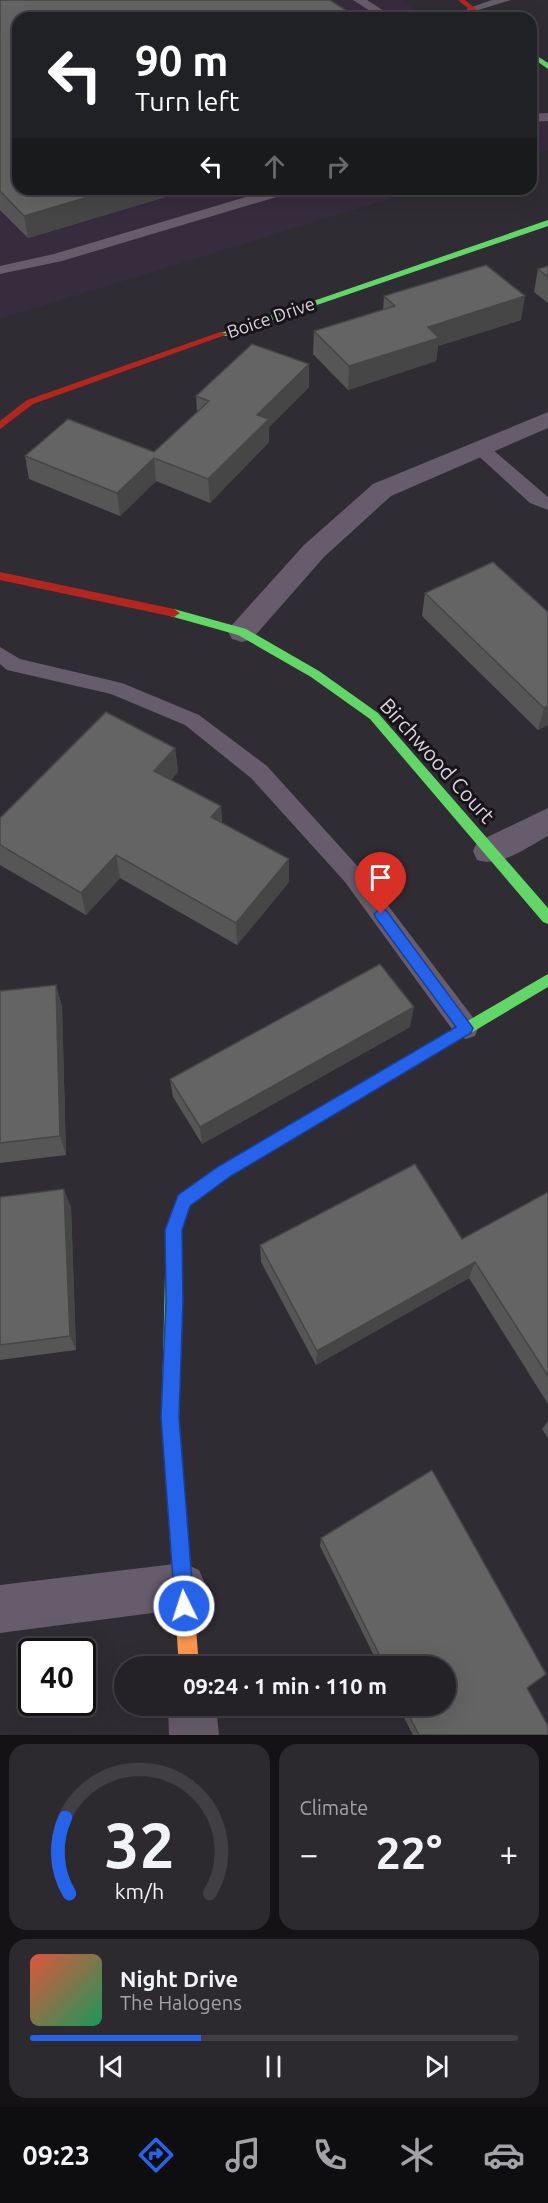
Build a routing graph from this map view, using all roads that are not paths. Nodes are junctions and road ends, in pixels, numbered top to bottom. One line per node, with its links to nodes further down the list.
1 (359, 0): 5 (lane)
2 (460, 0): 4 (street)
3 (505, 0): 4 (lane)
4 (472, 9): 6 (street)
5 (379, 12)
6 (476, 12)
7 (268, 195): 9 (lane)
8 (548, 223): 11 (street, Boice Drive)
9 (0, 270)
10 (548, 418): 12 (street)
11 (0, 426)
12 (479, 447): 13 (lane); 15 (street)
13 (548, 504)
14 (0, 576): 15 (street, Birchwood Court)
15 (242, 632): 18 (street, Birchwood Court)
16 (0, 654): 21 (lane)
17 (548, 821): 18 (street)
18 (489, 851): 19 (street, Birchwood Court)
19 (548, 918)
20 (548, 980): 21 (street)
21 (466, 1028): 22 (street)
22 (183, 1586): 23 (street); 24 (street)
23 (0, 1609)
24 (188, 1656)
25 (193, 1716): 26 (street)
26 (194, 1735)

